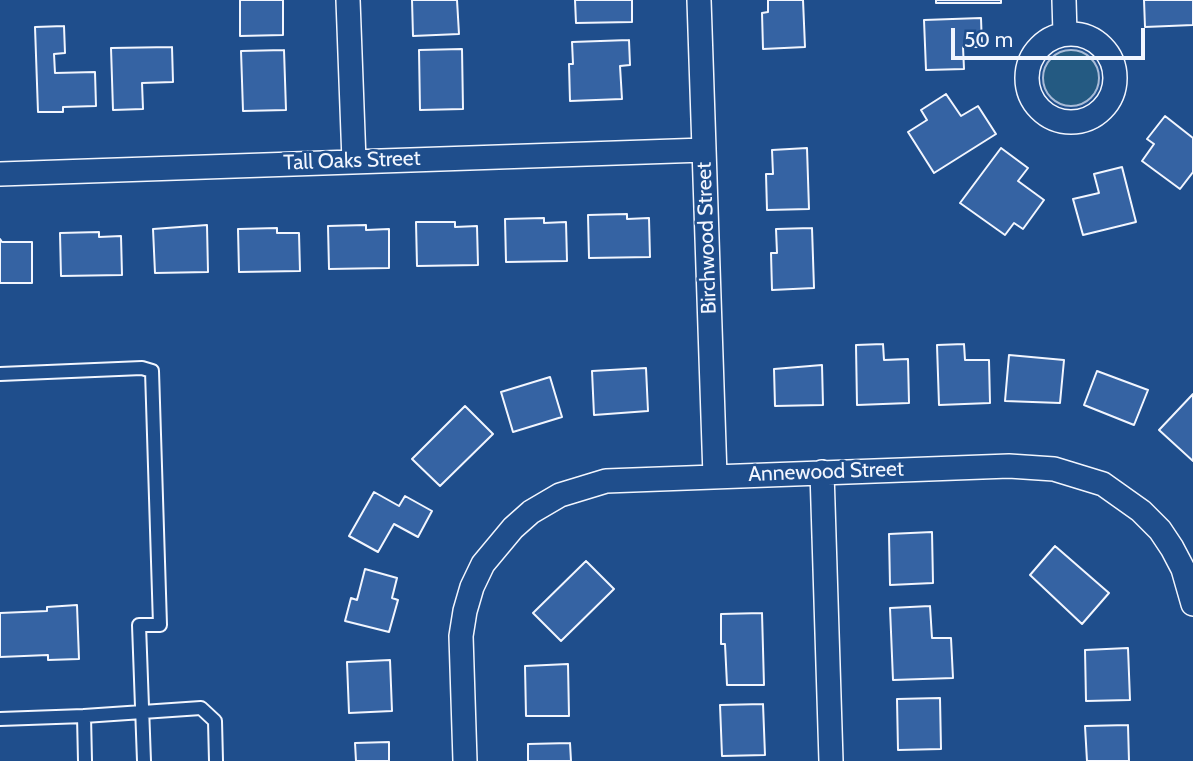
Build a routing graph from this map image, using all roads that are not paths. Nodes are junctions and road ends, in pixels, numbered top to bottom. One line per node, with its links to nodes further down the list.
1 (348, 0): 6 (street)
2 (699, 0): 5 (street, Birchwood Street)
3 (1065, 0): 4 (street)
4 (1065, 34)
5 (704, 150): 6 (street, Tall Oaks Street); 10 (street, Birchwood Street)
6 (354, 161): 7 (street, Tall Oaks Street)
7 (0, 174)
8 (0, 374): 12 (lane)
9 (822, 472): 10 (street, Annewood Street); 11 (street, Annewood Street); 19 (street)
10 (715, 476): 18 (street, Annewood Street)
11 (1193, 604)
12 (142, 710): 13 (lane); 16 (lane); 17 (lane)
13 (84, 716): 14 (lane); 15 (lane)
14 (0, 719)
15 (85, 761)
16 (144, 761)
17 (216, 761)
18 (465, 761)
19 (831, 761)

